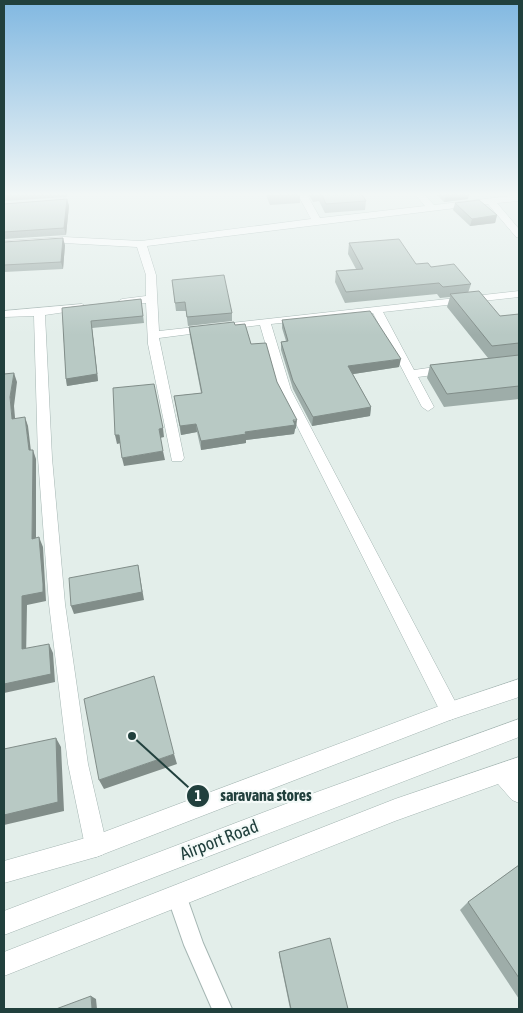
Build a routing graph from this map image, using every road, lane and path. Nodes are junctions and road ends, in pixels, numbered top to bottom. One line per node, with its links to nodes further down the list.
1 (60, 240): 4 (street)
2 (69, 240): 5 (street)
3 (170, 240): 5 (street)
4 (4, 244)
5 (141, 244): 7 (street)
6 (519, 294): 10 (street)
7 (150, 299): 8 (street); 14 (street)
8 (113, 303)
9 (95, 306): 11 (street)
10 (376, 309): 13 (street); 16 (street)
11 (39, 312): 12 (street); 24 (street)
12 (4, 314)
13 (265, 321): 14 (street); 20 (street)
14 (153, 335): 18 (street)
15 (460, 368): 16 (street)
16 (411, 374): 17 (street)
17 (428, 407)
18 (177, 458)
19 (519, 688): 20 (street)
20 (450, 711): 24 (street)
21 (519, 728): 27 (street, Airport Road)
22 (510, 770): 23 (street); 26 (street)
23 (519, 794)
24 (96, 846): 25 (street)
25 (4, 872)
26 (177, 896): 28 (street); 29 (lane)
27 (4, 923)
28 (4, 964)
29 (222, 1009)

